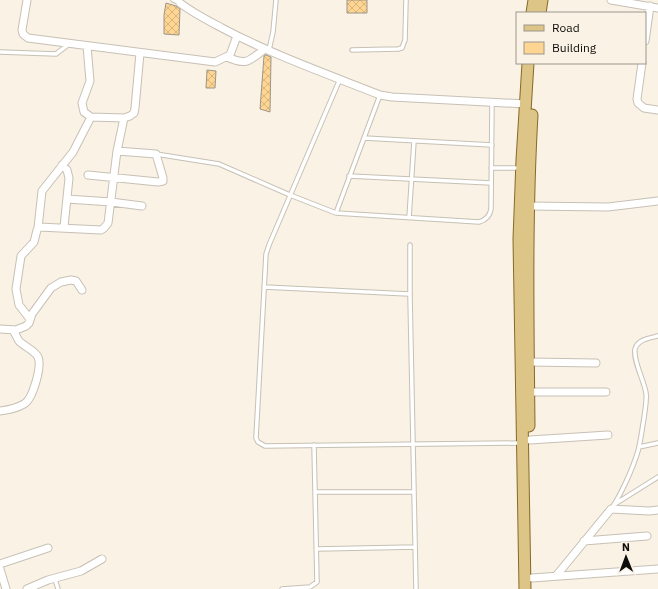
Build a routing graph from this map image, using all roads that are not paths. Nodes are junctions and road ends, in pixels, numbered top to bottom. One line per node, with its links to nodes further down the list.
1 (27, 0): 14 (street)
2 (276, 0): 16 (lane)
3 (406, 0): 17 (lane)
4 (534, 0): 10 (main road)
5 (542, 0): 11 (main road)
6 (610, 0): 8 (street)
7 (176, 2): 13 (street)
8 (650, 6): 9 (street); 12 (street)
9 (658, 8)
10 (532, 12)
11 (540, 12)
12 (646, 34)
13 (237, 36): 16 (street); 20 (street)
14 (70, 44): 15 (street); 18 (lane)
15 (87, 46): 19 (street); 29 (street)
16 (267, 49): 20 (street); 24 (street)
17 (352, 50)
18 (0, 52)
19 (140, 53): 20 (street); 30 (street)
20 (228, 57)
21 (528, 64): 27 (main road)
22 (536, 64): 49 (main road)
23 (642, 64): 28 (street)
24 (340, 79): 25 (street); 44 (lane)
25 (380, 95): 26 (street); 31 (lane)
26 (492, 102): 27 (street); 33 (lane)
27 (526, 104): 38 (main road)
28 (658, 110)
29 (91, 117): 30 (street); 36 (street)
30 (124, 118): 34 (street)
31 (364, 138): 32 (lane); 40 (lane)
32 (414, 141): 33 (lane); 42 (lane)
33 (492, 145): 37 (lane)
34 (117, 151): 35 (street); 41 (street)
35 (156, 154): 41 (street); 44 (lane)
36 (62, 165): 45 (street); 52 (street)
37 (491, 168): 38 (lane); 43 (lane)
38 (521, 168): 68 (main road)
39 (88, 175): 41 (street)
40 (349, 176): 42 (lane); 50 (lane)
41 (114, 178): 47 (street)
42 (411, 179): 43 (lane); 51 (lane)
43 (491, 183): 51 (lane)
44 (290, 195): 50 (lane); 55 (lane)
45 (67, 199): 47 (street); 53 (street)
46 (658, 201): 49 (street)
47 (111, 202): 48 (street); 53 (street)
48 (142, 206)
49 (528, 206): 62 (main road)
50 (336, 212): 51 (lane)
51 (409, 218)
52 (38, 228): 53 (street); 58 (street)
53 (64, 228)
54 (410, 245): 57 (lane)
55 (264, 287): 57 (lane); 71 (lane)
56 (82, 290): 58 (street)
57 (410, 294): 70 (lane)
58 (30, 319): 60 (street)
59 (0, 329): 60 (street)
60 (13, 330): 66 (street)
61 (658, 336): 72 (lane)
62 (529, 362): 63 (street); 64 (main road)
63 (596, 363)
64 (529, 392): 65 (street); 68 (main road)
65 (606, 392)
66 (0, 411)
67 (608, 435): 68 (street)
68 (527, 442): 70 (lane); 89 (main road); 95 (main road)
69 (658, 443): 72 (lane)
70 (413, 444): 71 (lane); 75 (lane)
71 (314, 445): 74 (lane)
72 (639, 447): 76 (lane)
73 (658, 477): 76 (lane)
74 (316, 492): 75 (lane); 82 (lane)
75 (414, 492): 80 (lane)
76 (613, 506): 77 (street); 79 (street)
77 (658, 510)
78 (647, 536): 79 (street)
79 (584, 541): 87 (street)
80 (415, 547): 82 (lane); 94 (lane)
81 (48, 548): 84 (street)
82 (317, 549): 93 (lane)
83 (102, 559): 88 (street)
84 (0, 564)
85 (658, 568): 87 (street)
86 (0, 569): 90 (street)
87 (556, 576): 89 (street)
88 (55, 578): 91 (street); 92 (lane)
89 (532, 583)
90 (6, 589)
91 (27, 589)
92 (58, 589)
93 (282, 589)
94 (416, 589)
95 (525, 589)

